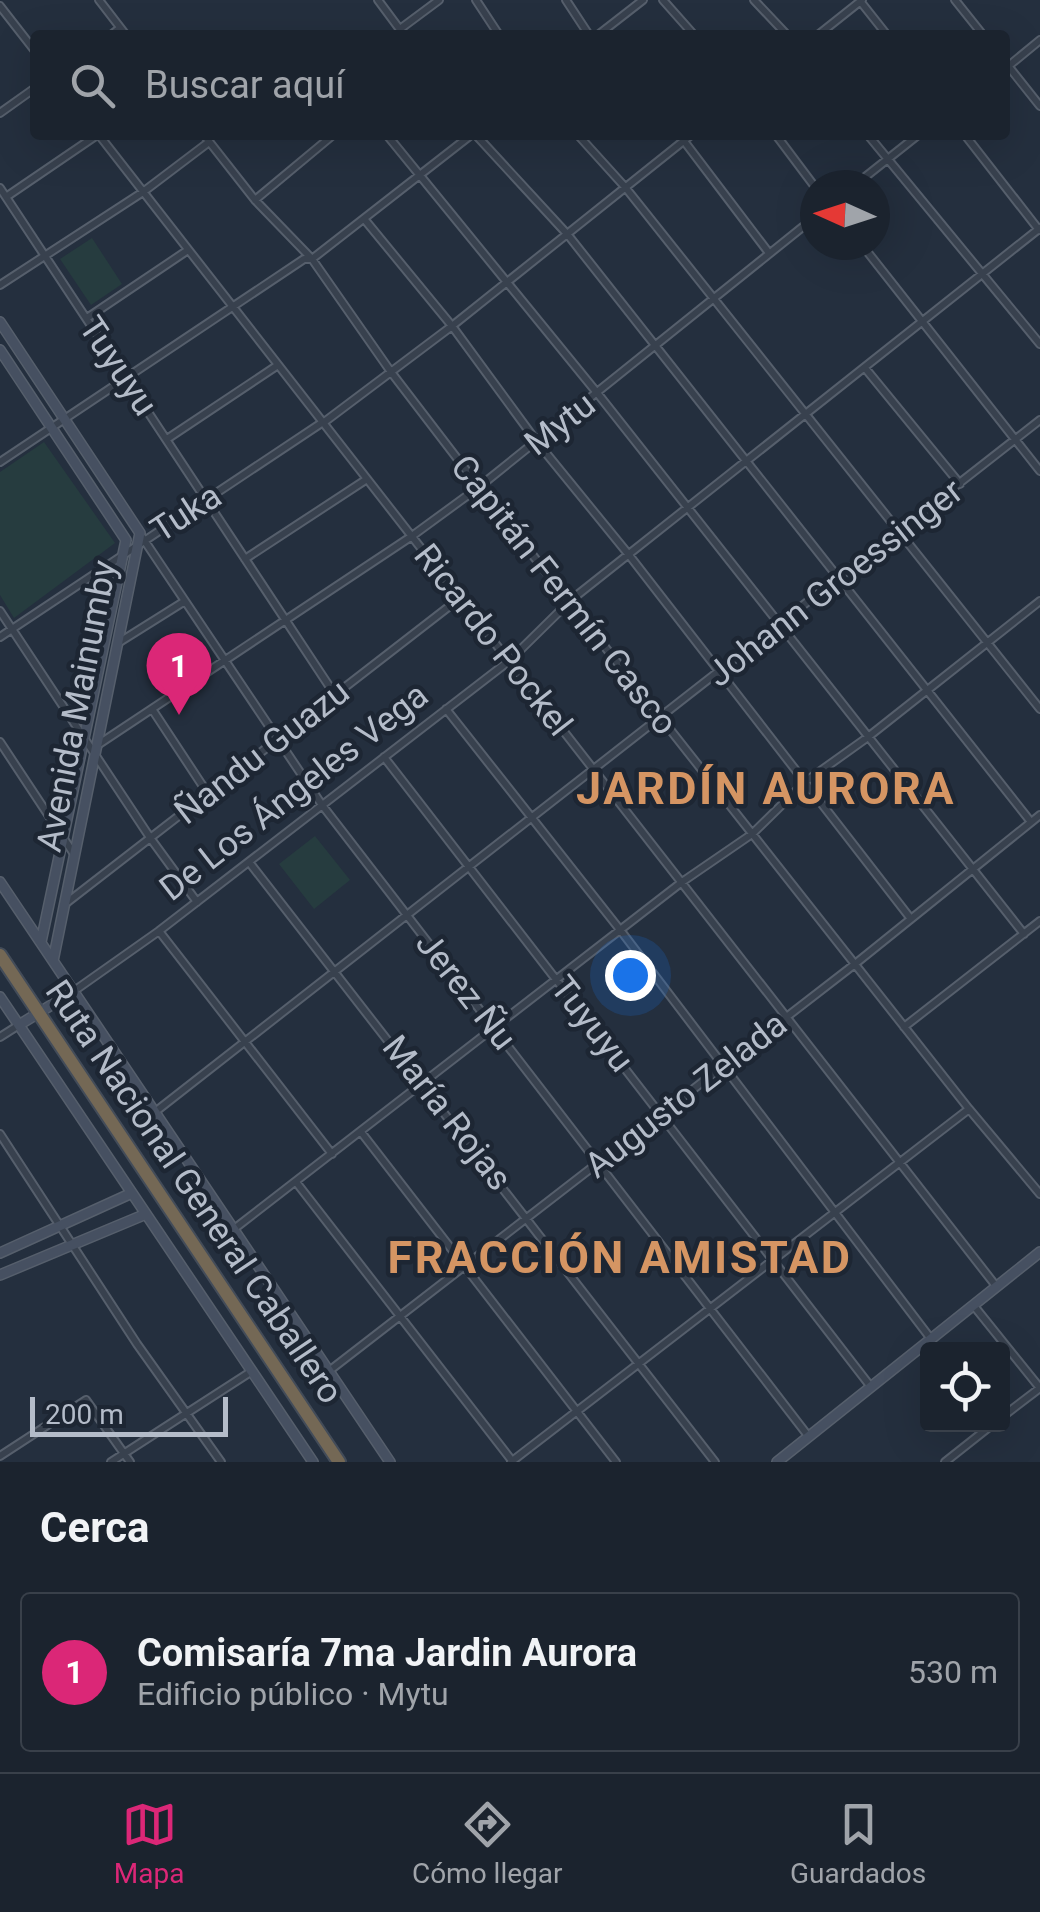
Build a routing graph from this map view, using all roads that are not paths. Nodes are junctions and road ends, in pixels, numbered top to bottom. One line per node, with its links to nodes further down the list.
1 (99, 0): 12 (street)
2 (378, 0): 13 (street)
3 (438, 0): 14 (street)
4 (476, 0): 15 (street)
5 (566, 0): 16 (street)
6 (642, 0): 17 (street)
7 (663, 0): 18 (street)
8 (754, 0): 19 (street)
9 (861, 0): 20 (street); 21 (street)
10 (956, 0): 22 (street)
11 (0, 6): 24 (street)
12 (122, 30)
13 (400, 30)
14 (404, 30)
15 (496, 30)
16 (586, 30)
17 (604, 30)
18 (690, 30)
19 (783, 30)
20 (824, 30)
21 (883, 30)
22 (979, 30)
23 (1040, 40): 25 (street)
24 (30, 44)
25 (1010, 63)
26 (1010, 71): 28 (street)
27 (30, 92): 29 (street)
28 (1040, 106)
29 (0, 113)
30 (91, 140): 51 (street)
31 (102, 140): 50 (street, Ricardo Pockel)
32 (205, 140): 50 (street)
33 (209, 140): 52 (street, Capitán Fermín Casco)
34 (327, 140): 52 (street)
35 (391, 140): 47 (street)
36 (467, 140): 47 (street)
37 (479, 140): 56 (street)
38 (583, 140): 48 (street)
39 (780, 140): 45 (street)
40 (872, 140): 44 (street)
41 (912, 140): 44 (street)
42 (970, 140): 55 (street)
43 (684, 141): 48 (street, Tuka); 58 (street)
44 (888, 160): 46 (street); 62 (street)
45 (802, 170)
46 (875, 170)
47 (418, 176): 53 (street); 63 (street)
48 (625, 187): 56 (street, Tuka); 65 (street)
49 (0, 188): 51 (street, Tuyuyu)
50 (142, 192): 57 (street, Ricardo Pockel); 59 (street)
51 (6, 197): 59 (street, Tuyuyu)
52 (255, 200): 60 (street, Capitán Fermín Casco)
53 (366, 220): 60 (street); 70 (street)
54 (800, 229): 58 (street, Mytu)
55 (1039, 229): 62 (street, De Los Ángeles Vega)
56 (568, 235): 63 (street, Tuka); 72 (street)
57 (188, 250): 66 (street, Ricardo Pockel); 67 (street)
58 (770, 253): 65 (street, Mytu)
59 (44, 256): 64 (street); 67 (street, Tuyuyu)
60 (312, 259): 66 (street); 77 (street, Capitán Fermín Casco)
61 (874, 260): 68 (street)
62 (982, 275): 68 (street, De Los Ángeles Vega); 71 (street)
63 (506, 282): 70 (street, Tuka); 80 (street)
64 (0, 285)
65 (713, 300): 72 (street, Mytu); 81 (street)
66 (233, 308): 74 (street, Ricardo Pockel); 79 (street)
67 (86, 318): 79 (street, Tuyuyu)
68 (923, 321): 76 (street, De Los Ángeles Vega); 87 (street)
69 (0, 322): 82 (street, Avenida Mainumby)
70 (452, 326): 77 (street, Tuka); 88 (street)
71 (1040, 344)
72 (653, 346): 80 (street, Mytu); 90 (street)
73 (0, 350): 75 (street, Avenida Mainumby)
74 (278, 365): 84 (street, Ricardo Pockel); 86 (street)
75 (12, 366): 78 (street); 85 (street, Avenida Mainumby)
76 (865, 368): 81 (street, De Los Ángeles Vega); 93 (street)
77 (391, 372): 84 (street, Tuka); 94 (street, Capitán Fermín Casco)
78 (0, 374)
79 (127, 378): 82 (street); 86 (street, Tuyuyu)
80 (598, 394): 88 (street, Mytu); 96 (street)
81 (804, 415): 90 (street, De Los Ángeles Vega); 97 (street)
82 (66, 419): 85 (street); 99 (street, Avenida Mainumby)
83 (1040, 420): 87 (street, Johann Groessinger)
84 (323, 422): 92 (street, Ricardo Pockel); 95 (street, Tuka)
85 (53, 428): 89 (street); 100 (street, Avenida Mainumby)
86 (167, 440): 95 (street, Tuyuyu)
87 (1016, 440): 91 (street); 93 (street, Johann Groessinger)
88 (537, 442): 94 (street, Mytu); 101 (street)
89 (0, 462)
90 (746, 462): 96 (street, De Los Ángeles Vega); 103 (street)
91 (1040, 470)
92 (367, 479): 98 (street, Ricardo Pockel); 102 (street)
93 (960, 484): 97 (street, Johann Groessinger)
94 (480, 487): 98 (street, Mytu); 105 (street, Capitán Fermín Casco)
95 (206, 500): 99 (street, Tuka); 102 (street, Tuyuyu)
96 (687, 508): 101 (street, De Los Ángeles Vega); 110 (street)
97 (899, 532): 103 (street, Johann Groessinger); 113 (street)
98 (412, 536): 104 (street, Ricardo Pockel); 109 (street, Mytu)
99 (140, 539): 100 (street, Tuka); 107 (street, Jerez Ñu); 114 (street, Avenida Mainumby)
100 (123, 554): 111 (street, Tuka); 124 (street, Avenida Mainumby)
101 (629, 555): 105 (street, De Los Ángeles Vega); 117 (street)
102 (246, 560): 109 (street, Tuyuyu)
103 (840, 578): 110 (street, Johann Groessinger); 118 (street)
104 (460, 598): 116 (street, Ricardo Pockel); 119 (street, Ñandu Guazu)
105 (571, 600): 116 (street, De Los Ángeles Vega); 123 (street, Capitán Fermín Casco)
106 (1040, 600): 113 (street)
107 (184, 601): 114 (street); 115 (street, Jerez Ñu)
108 (0, 611): 111 (street)
109 (286, 620): 115 (street, Mytu); 119 (street, Tuyuyu)
110 (779, 626): 117 (street, Johann Groessinger); 125 (street)
111 (12, 629): 112 (street, Tuka); 124 (street)
112 (0, 637)
113 (987, 641): 118 (street); 122 (street)
114 (118, 643): 128 (street, Avenida Mainumby)
115 (225, 661): 120 (street, Mytu); 126 (street, Jerez Ñu)
116 (509, 661): 121 (street, De Los Ángeles Vega); 130 (street, Ricardo Pockel)
117 (720, 673): 123 (street, Johann Groessinger); 131 (street)
118 (928, 688): 125 (street); 136 (street)
119 (334, 695): 126 (street, Ñandu Guazu)
120 (152, 708): 128 (street, Mytu); 132 (street)
121 (446, 709): 129 (street, De Los Ángeles Vega); 135 (street)
122 (1040, 709)
123 (661, 719): 130 (street, Johann Groessinger); 137 (street, Capitán Fermín Casco)
124 (84, 735): 128 (street); 138 (street, Avenida Mainumby)
125 (868, 737): 131 (street); 143 (street)
126 (277, 740): 132 (street, Ñandu Guazu); 133 (street, Jerez Ñu)
127 (0, 742): 138 (street)
128 (95, 749): 139 (street); 140 (street, Avenida Mainumby)
129 (384, 756): 133 (street, De Los Ángeles Vega); 142 (street, Tuyuyu)
130 (596, 770): 135 (street, Johann Groessinger); 145 (street, Ricardo Pockel)
131 (805, 782): 137 (street); 149 (street)
132 (208, 794): 139 (street, Ñandu Guazu)
133 (322, 805): 141 (street, De Los Ángeles Vega); 148 (street, Jerez Ñu)
134 (1040, 815): 136 (street, Augusto Zelada)
135 (534, 819): 142 (street, Johann Groessinger); 152 (street)
136 (1032, 822): 143 (street, Augusto Zelada)
137 (752, 834): 145 (street); 157 (street, Capitán Fermín Casco)
138 (63, 838): 140 (street); 154 (street, Avenida Mainumby)
139 (152, 839): 146 (street); 147 (street, Ñandu Guazu)
140 (74, 856): 147 (street, Avenida Mainumby)
141 (250, 862): 146 (street, De Los Ángeles Vega); 158 (street, María Rojas)
142 (469, 869): 148 (street, Johann Groessinger); 159 (street, Tuyuyu)
143 (973, 869): 149 (street, Augusto Zelada); 153 (street)
144 (0, 882): 154 (street)
145 (682, 882): 152 (street); 163 (street, Ricardo Pockel)
146 (198, 902): 151 (street, De Los Ángeles Vega)
147 (64, 905): 156 (street, Avenida Mainumby)
148 (407, 916): 158 (street, Johann Groessinger); 166 (street, Jerez Ñu)
149 (911, 919): 157 (street, Augusto Zelada)
150 (1040, 921): 153 (street)
151 (159, 931): 160 (street, De Los Ángeles Vega); 168 (street)
152 (621, 931): 159 (street); 169 (street)
153 (1024, 934): 165 (street)
154 (41, 942): 156 (street)
155 (0, 955): 162 (highway, Ruta Nacional General Caballero)
156 (54, 960): 160 (street)
157 (855, 964): 163 (street, Augusto Zelada); 165 (street, Capitán Fermín Casco)
158 (337, 971): 168 (street, Johann Groessinger); 170 (street, María Rojas)
159 (558, 980): 166 (street); 173 (street, Tuyuyu)
160 (74, 991): 162 (street, De Los Ángeles Vega); 172 (street)
161 (0, 997): 164 (street)
162 (39, 1013): 164 (street, De Los Ángeles Vega); 215 (highway, Ruta Nacional General Caballero)
163 (786, 1017): 169 (street, Augusto Zelada); 178 (street, Ricardo Pockel)
164 (18, 1025): 167 (street); 180 (street)
165 (904, 1027): 171 (street, Capitán Fermín Casco)
166 (496, 1028): 170 (street); 177 (street, Jerez Ñu)
167 (0, 1037)
168 (246, 1044): 172 (street, Johann Groessinger); 176 (street)
169 (724, 1066): 173 (street, Augusto Zelada); 182 (street)
170 (424, 1083): 174 (street); 184 (street, María Rojas)
171 (969, 1109): 178 (street); 181 (street, Capitán Fermín Casco)
172 (155, 1112): 186 (street)
173 (662, 1114): 177 (street, Augusto Zelada); 190 (street, Tuyuyu)
174 (360, 1132): 176 (street); 191 (street)
175 (0, 1134): 185 (street)
176 (332, 1154): 179 (street)
177 (599, 1162): 184 (street, Augusto Zelada); 195 (street, Jerez Ñu)
178 (900, 1162): 182 (street); 193 (street, Ricardo Pockel)
179 (296, 1182): 186 (street); 196 (street)
180 (132, 1194): 183 (street); 185 (street)
181 (1040, 1194)
182 (836, 1212): 190 (street); 197 (street)
183 (146, 1214): 187 (street); 202 (street)
184 (528, 1218): 191 (street, Augusto Zelada); 200 (street, María Rojas)
185 (61, 1228): 187 (street); 189 (street)
186 (234, 1229): 201 (street)
187 (73, 1246): 192 (street); 206 (street)
188 (1040, 1252): 193 (street)
189 (0, 1253)
190 (776, 1260): 195 (street); 203 (street, Tuyuyu)
191 (465, 1267): 196 (street, Augusto Zelada); 204 (street)
192 (0, 1275)
193 (996, 1288): 194 (street)
194 (974, 1306): 197 (street); 198 (street)
195 (712, 1308): 200 (street); 208 (street, Jerez Ñu)
196 (402, 1316): 201 (street, Augusto Zelada); 217 (street)
197 (931, 1340): 203 (street)
198 (1003, 1342)
199 (1010, 1351): 205 (street)
200 (640, 1363): 204 (street); 219 (street, María Rojas)
201 (329, 1370): 216 (street)
202 (252, 1371): 206 (street); 214 (street)
203 (871, 1387): 208 (street)
204 (578, 1411): 217 (street); 218 (street)
205 (1010, 1411)
206 (187, 1414): 209 (street); 213 (street)
207 (983, 1432): 221 (street)
208 (809, 1437): 220 (street)
209 (124, 1454): 210 (street); 211 (street); 212 (street)
210 (0, 1456)
211 (111, 1462)
212 (130, 1462)
213 (221, 1462)
214 (313, 1462)
215 (339, 1462)
216 (390, 1462)
217 (512, 1462)
218 (616, 1462)
219 (715, 1462)
220 (777, 1462)
221 (945, 1462)

